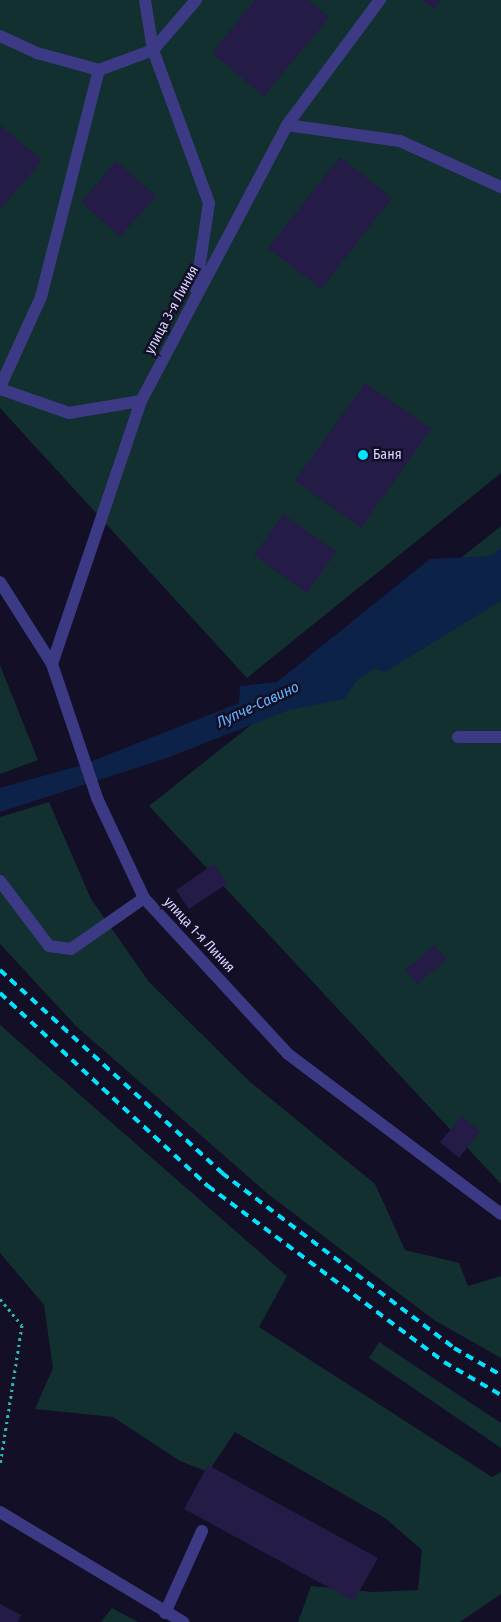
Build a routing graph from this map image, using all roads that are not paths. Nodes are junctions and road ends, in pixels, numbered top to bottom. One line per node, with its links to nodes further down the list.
1 (145, 0): 5 (street)
2 (196, 0): 5 (street)
3 (380, 0): 7 (street, улица 3-я Линия)
4 (0, 36): 6 (street)
5 (153, 50): 6 (street); 9 (street)
6 (98, 70): 10 (street)
7 (287, 125): 8 (street); 9 (street, улица 3-я Линия)
8 (501, 187)
9 (194, 299): 11 (street, улица 3-я Линия)
10 (0, 388): 11 (street)
11 (141, 401): 13 (street, улица 3-я Линия)
12 (0, 582): 13 (street, улица 1-я Линия)
13 (52, 664): 17 (street, улица 1-я Линия)
14 (501, 736): 15 (street)
15 (458, 737)
16 (0, 881): 17 (street)
17 (144, 898): 18 (street, улица 1-я Линия)
18 (501, 1214)
19 (0, 1512): 21 (street)
20 (202, 1531): 21 (street)
21 (165, 1613): 22 (street)
22 (184, 1622)

